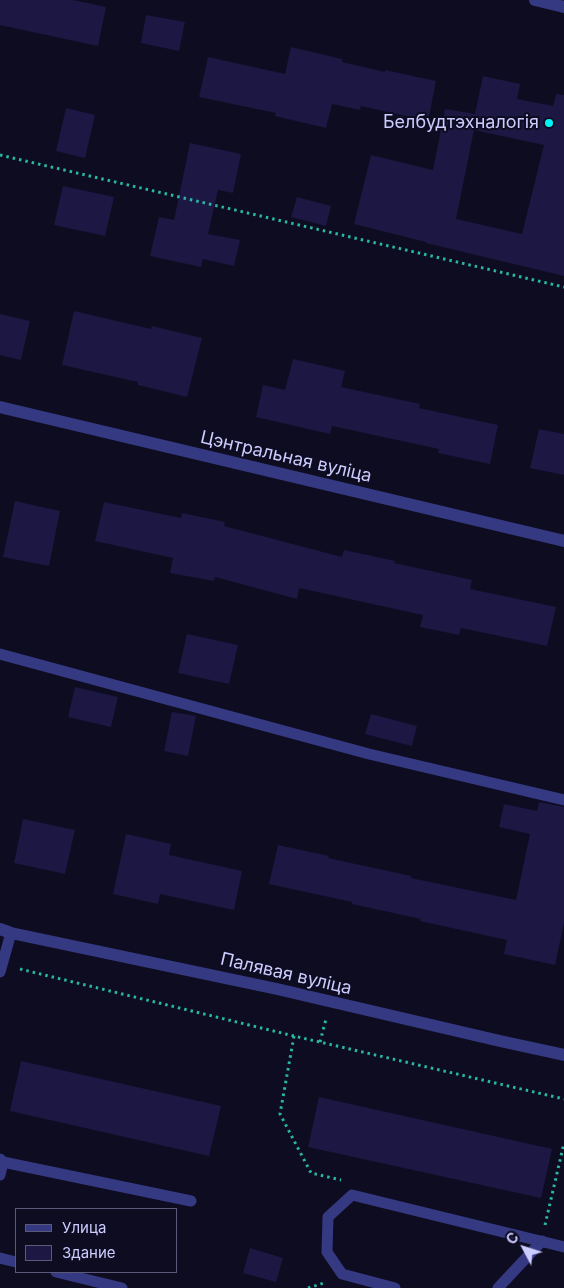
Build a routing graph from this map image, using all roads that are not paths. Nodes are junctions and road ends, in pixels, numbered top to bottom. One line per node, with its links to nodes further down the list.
1 (535, 0): 2 (street)
2 (564, 7)
3 (0, 407): 4 (street, Цэнтральная вуліца)
4 (564, 541)
5 (0, 654): 6 (lane)
6 (564, 800)
7 (6, 931): 8 (lane); 9 (street, Палявая вуліца)
8 (1, 968)
9 (564, 1055)
10 (2, 1161): 11 (lane); 12 (lane)
11 (0, 1175)
12 (191, 1201)
13 (543, 1236): 14 (lane); 19 (lane); 20 (lane)
14 (564, 1247)
15 (0, 1258): 16 (lane)
16 (15, 1262)
17 (60, 1273): 18 (lane)
18 (122, 1288)
19 (395, 1288)
20 (498, 1288)

